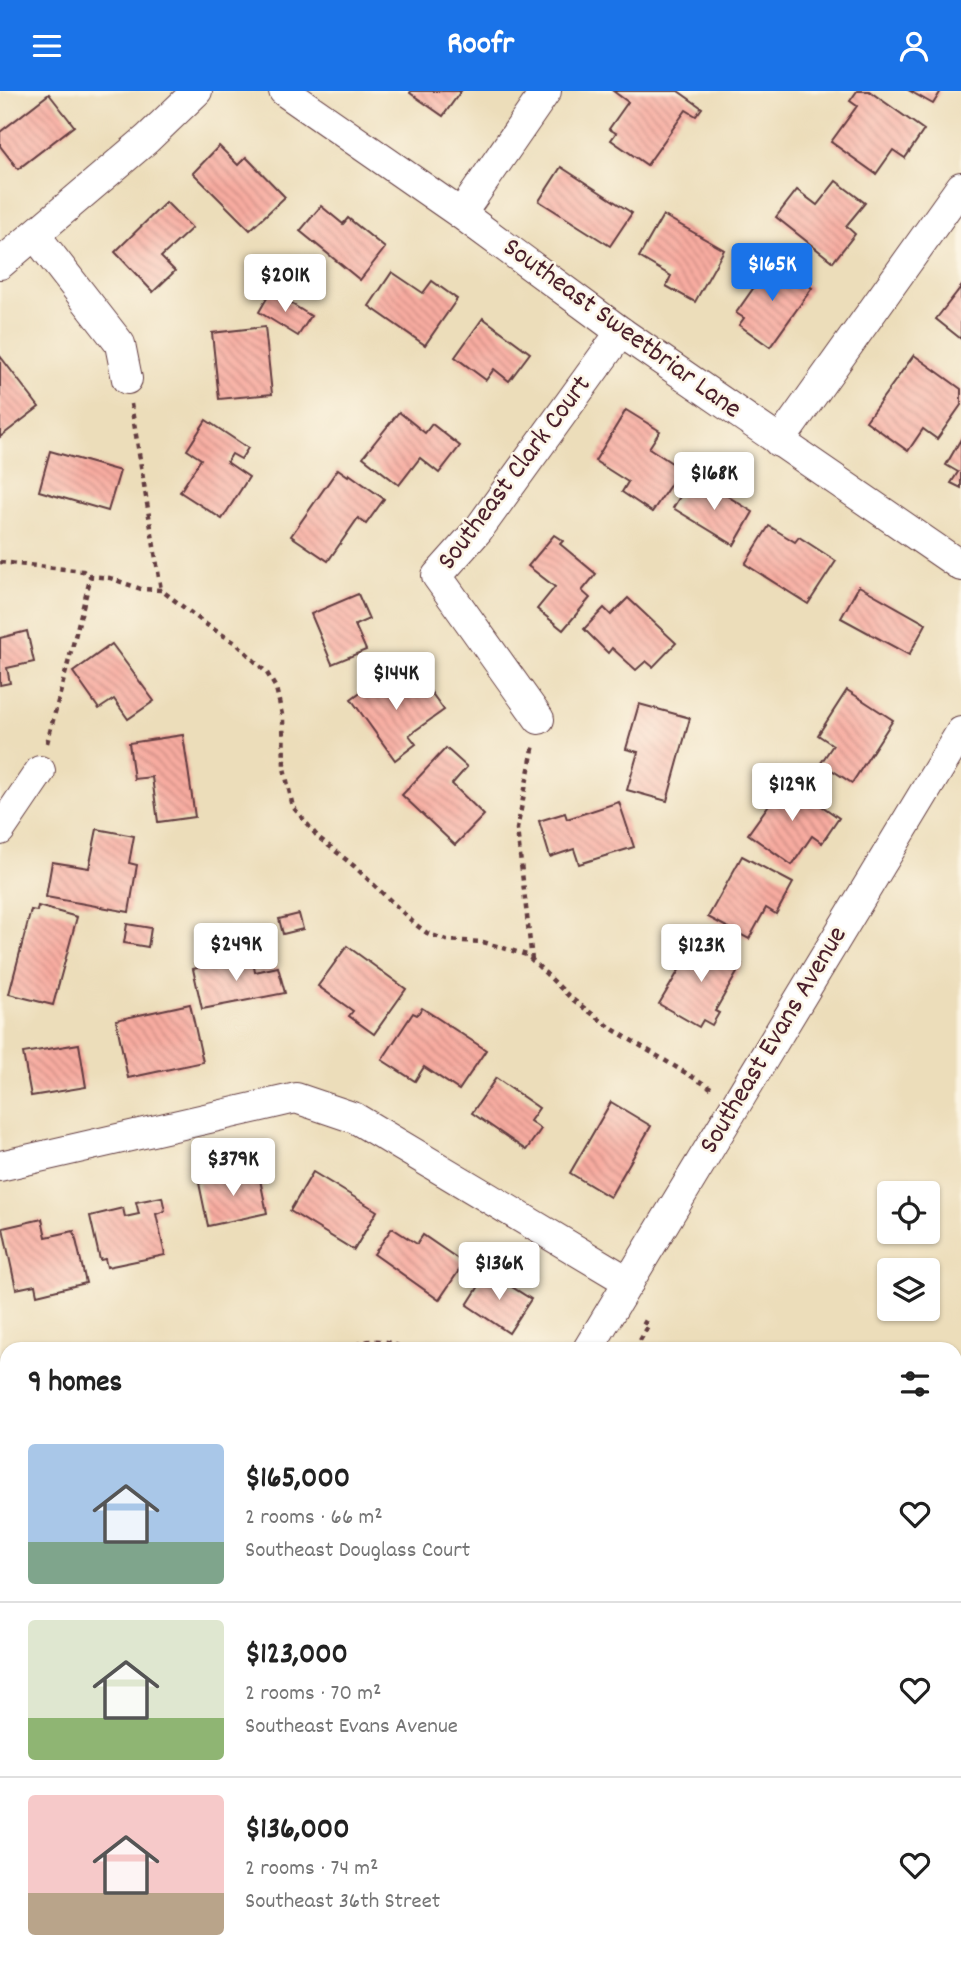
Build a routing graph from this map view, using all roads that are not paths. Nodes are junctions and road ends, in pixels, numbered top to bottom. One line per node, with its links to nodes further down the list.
1 (197, 91): 6 (street)
2 (284, 91): 5 (street, Southeast Sweetbriar Lane)
3 (546, 91): 5 (street)
4 (961, 187): 10 (street)
5 (461, 214): 8 (street, Southeast Sweetbriar Lane)
6 (35, 235): 7 (street); 9 (street)
7 (0, 264)
8 (621, 332): 10 (street, Southeast Sweetbriar Lane); 12 (street, Southeast Clark Court)
9 (127, 379)
10 (779, 442): 11 (street, Southeast Sweetbriar Lane)
11 (961, 566)
12 (538, 719)
13 (961, 732): 17 (street, Southeast Evans Avenue)
14 (40, 771): 15 (street)
15 (0, 830)
16 (0, 1166): 17 (street)
17 (629, 1282): 18 (street, Southeast Evans Avenue)
18 (592, 1342)

